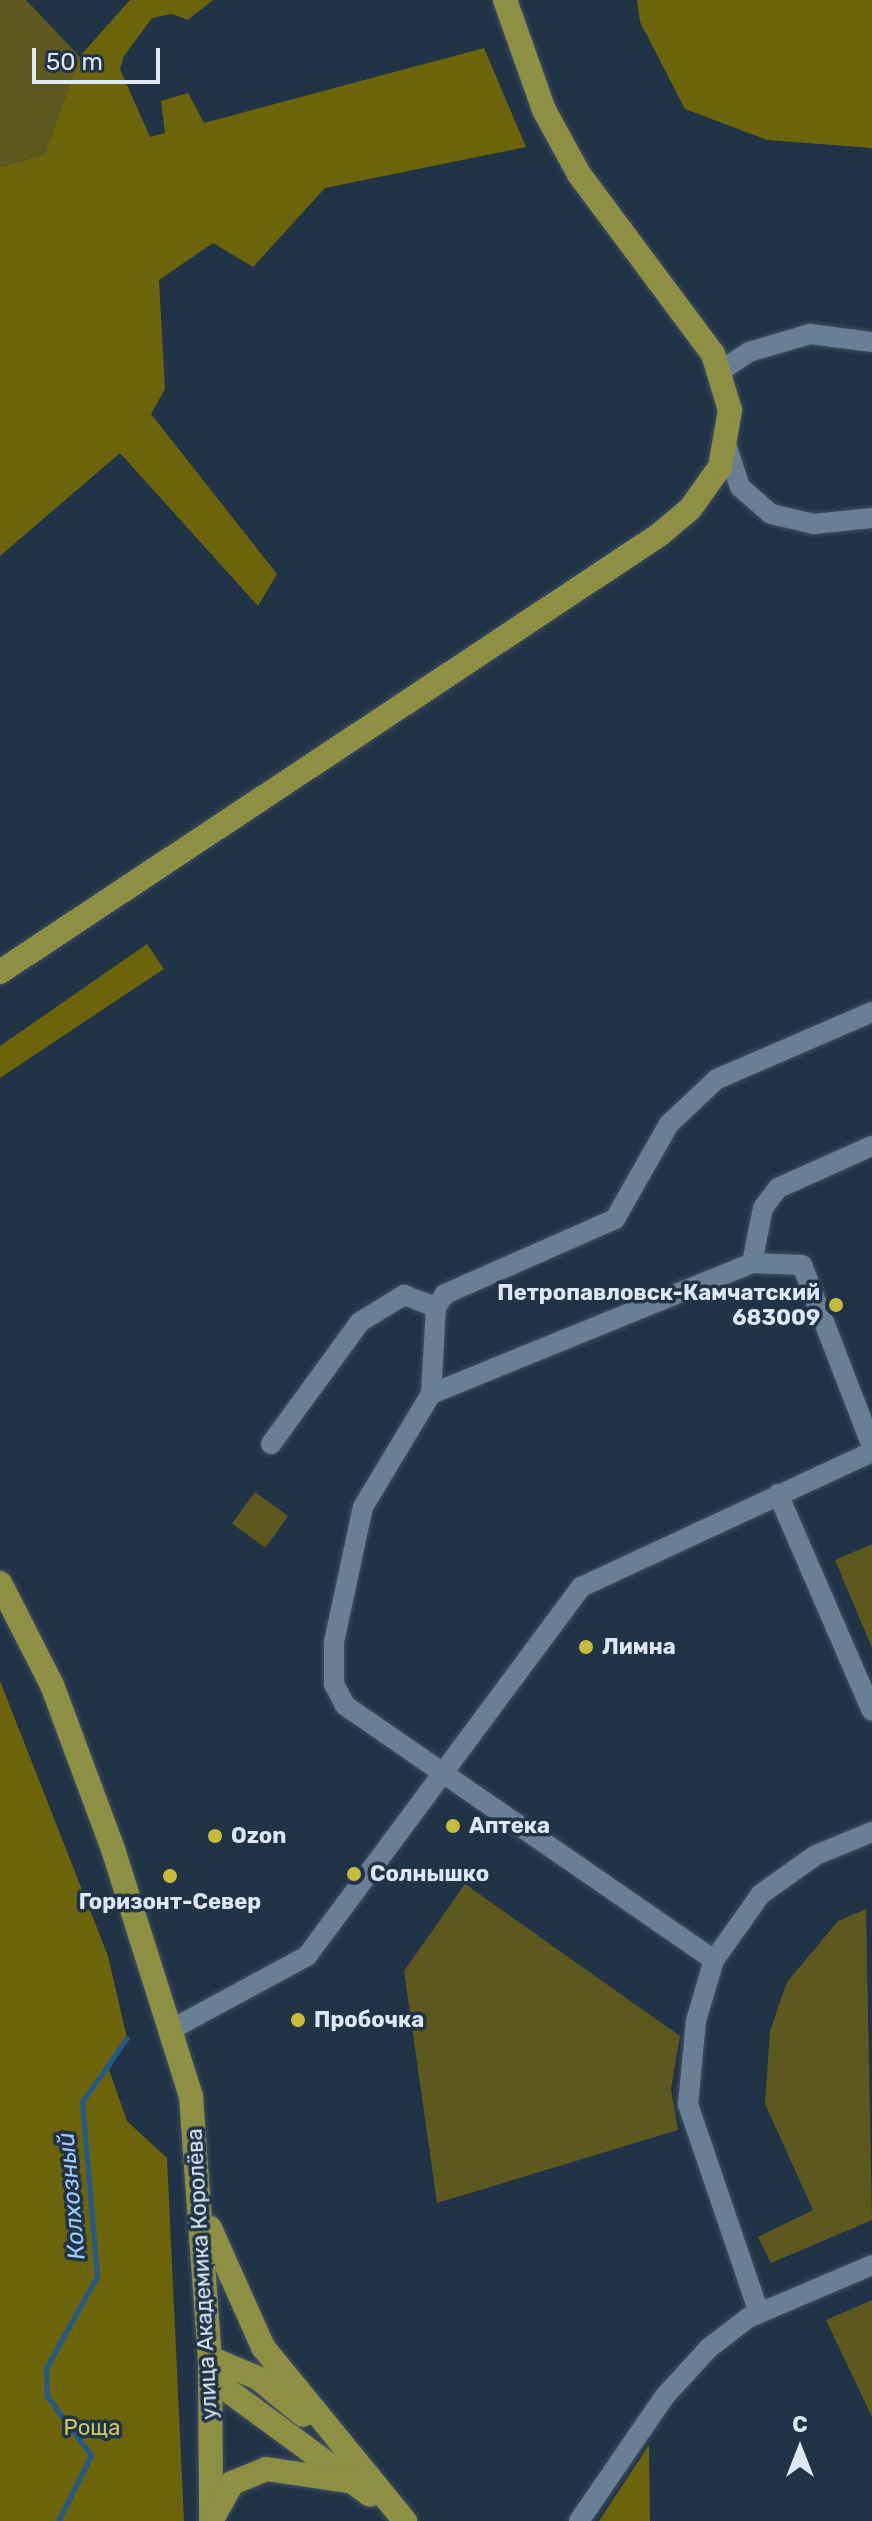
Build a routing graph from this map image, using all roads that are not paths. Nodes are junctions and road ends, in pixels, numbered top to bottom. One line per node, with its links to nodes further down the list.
1 (505, 0): 3 (main road)
2 (872, 342): 3 (street)
3 (720, 371): 4 (main road)
4 (727, 447): 5 (street); 6 (main road)
5 (872, 518)
6 (0, 972)
7 (872, 1012): 10 (street)
8 (872, 1146): 9 (street)
9 (752, 1263): 11 (street); 13 (street)
10 (436, 1307): 11 (street); 12 (street)
11 (431, 1394): 18 (street)
12 (271, 1444)
13 (872, 1446)
14 (872, 1452): 15 (street)
15 (778, 1494): 17 (street); 18 (street)
16 (0, 1583): 21 (main road, улица Академика Королёва)
17 (872, 1711)
18 (440, 1777): 20 (street); 21 (street)
19 (872, 1832): 20 (street)
20 (714, 1960): 24 (street)
21 (172, 2029): 22 (main road, улица Академика Королёва)
22 (201, 2203): 25 (main road, улица Академика Королёва); 26 (main road)
23 (872, 2265): 24 (street)
24 (759, 2313): 30 (street)
25 (210, 2368): 26 (main road); 27 (main road); 29 (main road, улица Академика Королёва)
26 (347, 2453): 28 (main road)
27 (353, 2483): 28 (main road); 29 (main road)
28 (404, 2520)
29 (212, 2521)
30 (579, 2521)

